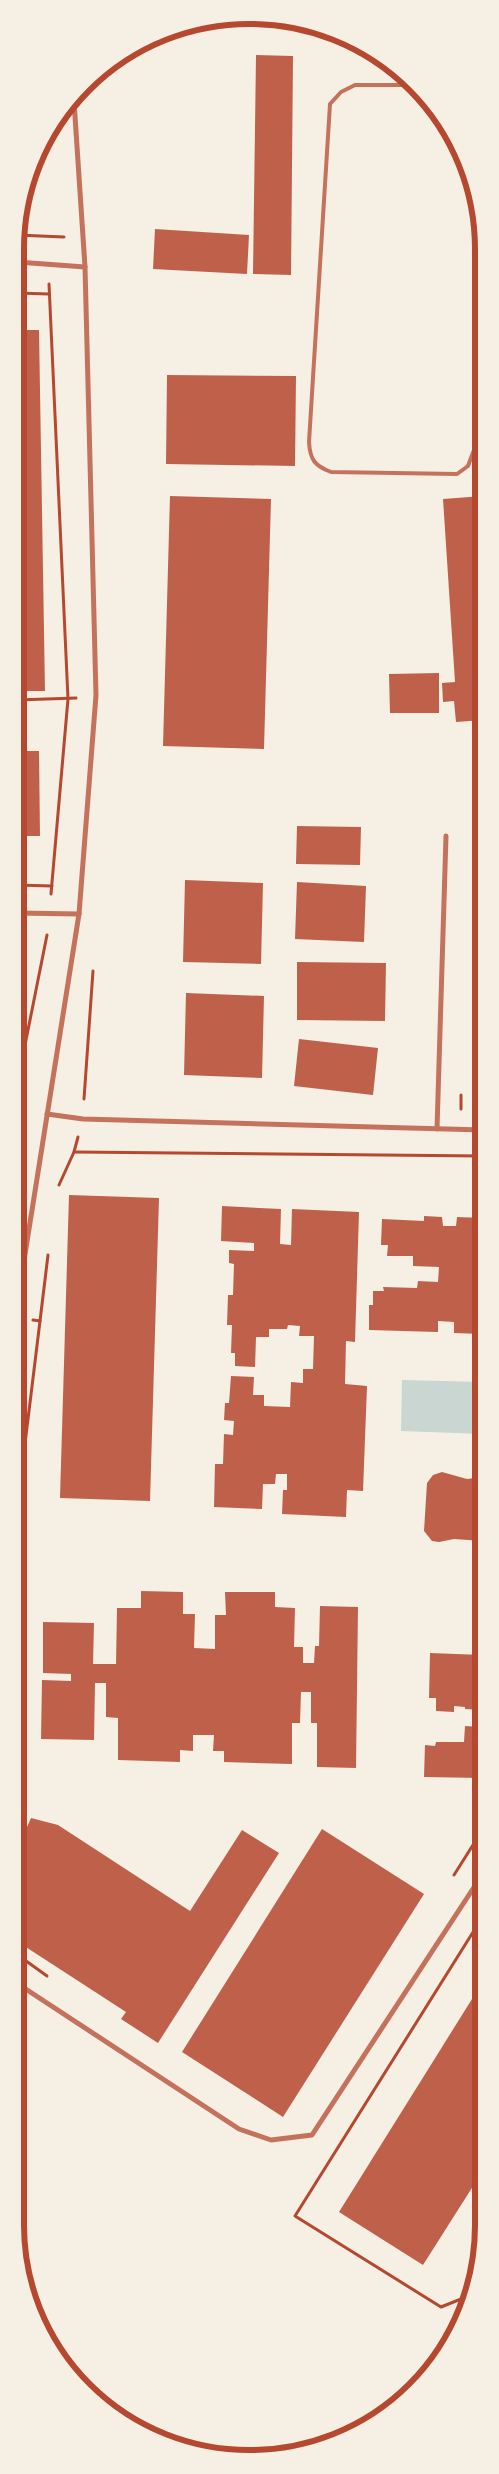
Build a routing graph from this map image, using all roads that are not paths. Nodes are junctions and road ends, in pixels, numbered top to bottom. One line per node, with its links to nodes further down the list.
1 (404, 85): 5 (lane)
2 (74, 107): 4 (street)
3 (24, 262): 4 (street)
4 (85, 267): 8 (street)
5 (475, 436)
6 (446, 836): 10 (street)
7 (24, 913): 8 (street)
8 (80, 914): 9 (street)
9 (47, 1114): 10 (street); 12 (street)
10 (437, 1129): 11 (street)
11 (475, 1130)
12 (24, 1260)
13 (475, 1886): 14 (street)
14 (24, 1988)

